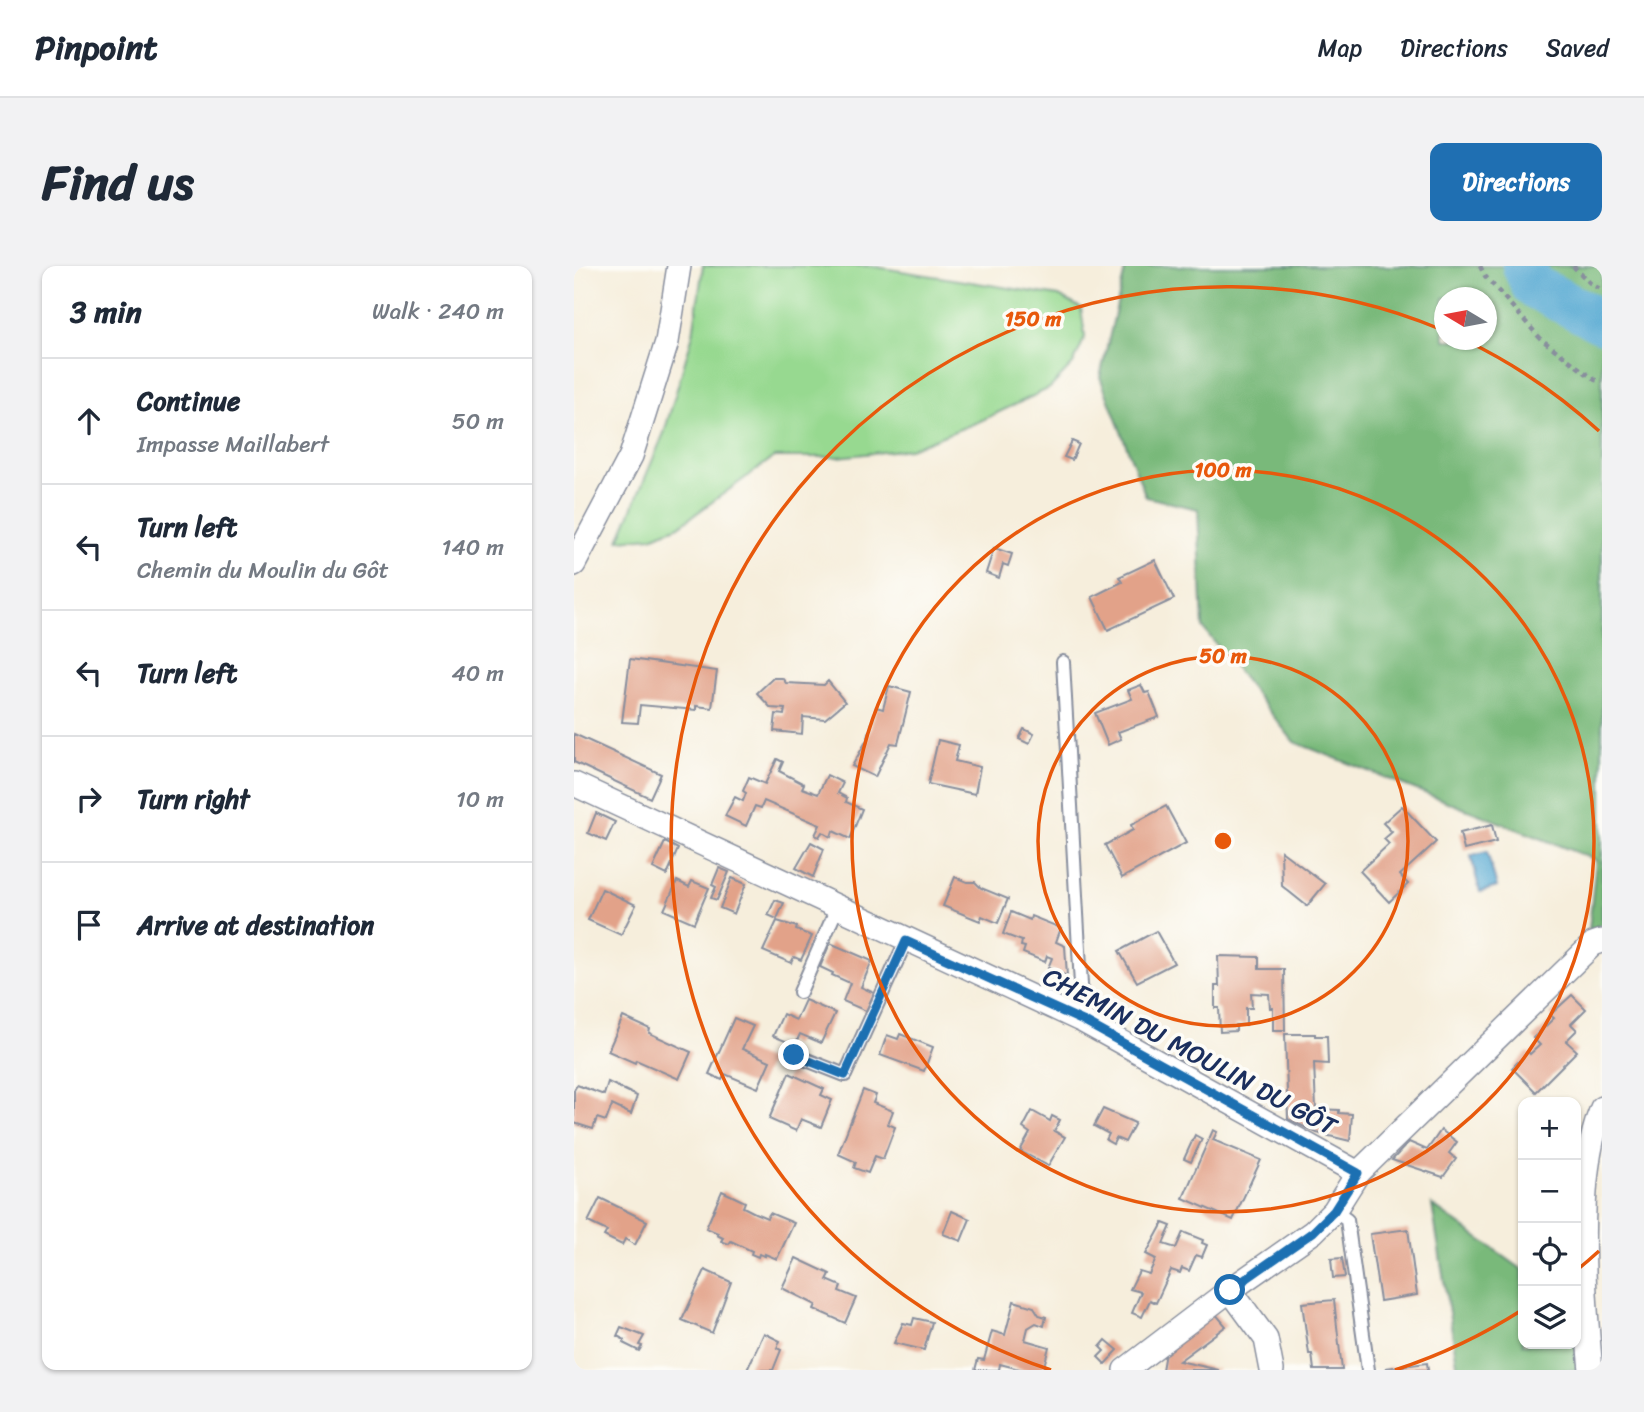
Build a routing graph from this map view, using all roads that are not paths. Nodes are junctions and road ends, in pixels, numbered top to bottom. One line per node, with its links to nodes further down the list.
1 (679, 266): 2 (street)
2 (574, 564)
3 (1063, 662): 9 (lane)
4 (574, 784): 5 (street, CHEMIN DU MOULIN DU GÔT)
5 (836, 908): 6 (street, CHEMIN DU MOULIN DU GÔT); 8 (lane)
6 (906, 941): 9 (street, CHEMIN DU MOULIN DU GÔT); 10 (lane)
7 (1602, 941): 12 (street)
8 (800, 992)
9 (1083, 1021): 12 (street, CHEMIN DU MOULIN DU GÔT)
10 (794, 1055)
11 (1602, 1108): 18 (street)
12 (1358, 1173): 13 (street)
13 (1334, 1211): 14 (street); 17 (lane)
14 (1230, 1290): 15 (street); 16 (street)
15 (1125, 1370)
16 (1272, 1370)
17 (1368, 1370)
18 (1591, 1370)

